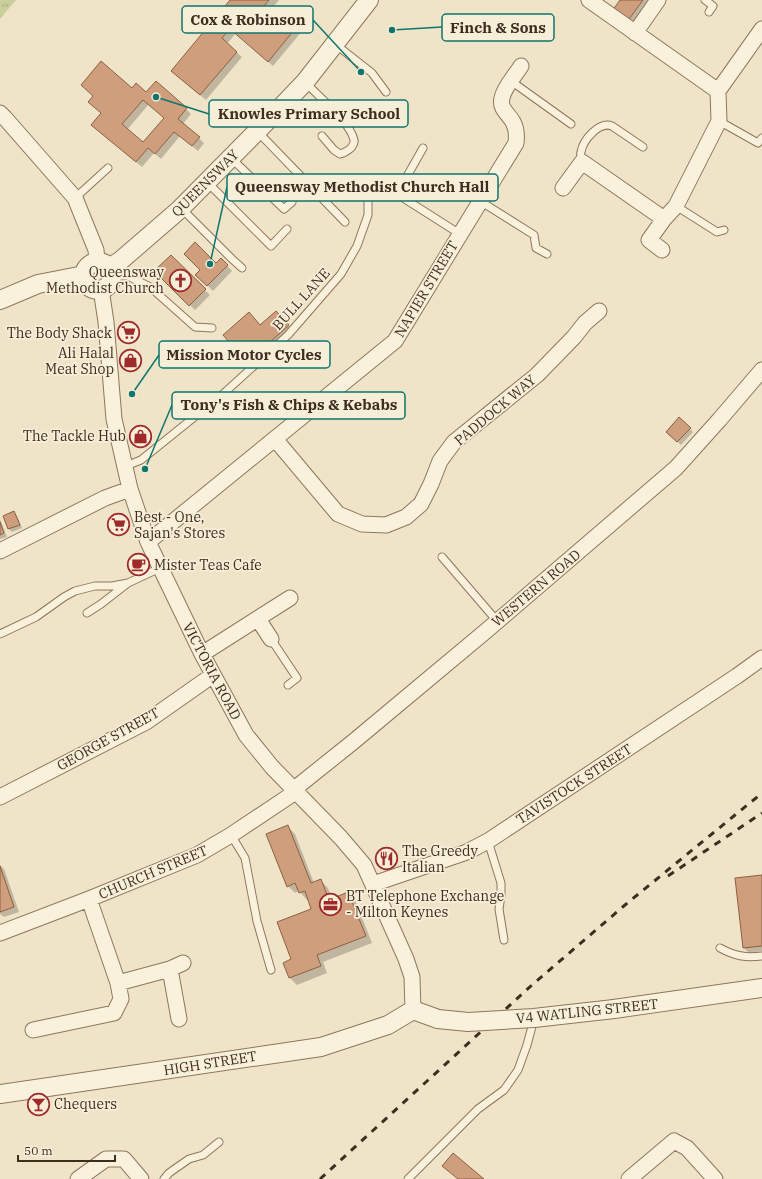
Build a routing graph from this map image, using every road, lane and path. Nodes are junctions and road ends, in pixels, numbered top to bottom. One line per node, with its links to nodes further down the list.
1 (369, 0): 8 (street, QUEENSWAY)
2 (588, 0): 7 (street)
3 (658, 0): 7 (street)
4 (705, 0): 5 (lane)
5 (709, 12)
6 (762, 29): 12 (street)
7 (635, 33): 12 (street)
8 (335, 44): 11 (street, QUEENSWAY); 13 (lane)
9 (521, 66): 10 (street, NAPIER STREET)
10 (511, 81): 16 (lane); 28 (street, NAPIER STREET)
11 (305, 82): 17 (street, QUEENSWAY); 18 (lane)
12 (718, 91): 15 (street)
13 (386, 92)
14 (0, 113): 27 (street, VICTORIA ROAD)
15 (719, 121): 19 (lane); 31 (street)
16 (571, 124)
17 (257, 131): 22 (street, QUEENSWAY); 34 (lane)
18 (322, 136)
19 (762, 138)
20 (643, 146): 23 (lane)
21 (423, 148): 37 (lane)
22 (230, 158): 25 (street, QUEENSWAY); 29 (lane)
23 (582, 162): 26 (street); 33 (street)
24 (108, 168): 27 (lane)
25 (207, 182): 32 (street, QUEENSWAY); 35 (lane)
26 (563, 188)
27 (75, 198): 41 (street, VICTORIA ROAD)
28 (480, 201): 37 (street, NAPIER STREET); 39 (lane)
29 (292, 202)
30 (368, 202): 47 (lane, BULL LANE)
31 (676, 206): 33 (street); 36 (lane)
32 (181, 208): 40 (lane); 41 (street, QUEENSWAY)
33 (664, 219): 38 (street)
34 (345, 222)
35 (287, 229)
36 (724, 230)
37 (460, 234): 46 (street, NAPIER STREET)
38 (662, 250)
39 (547, 254)
40 (242, 268)
41 (105, 273): 42 (street, QUEENSWAY); 44 (lane); 47 (street, VICTORIA ROAD)
42 (0, 300)
43 (599, 311): 46 (street, PADDOCK WAY)
44 (212, 328)
45 (762, 370): 57 (street, WESTERN ROAD)
46 (275, 439): 49 (street, NAPIER STREET)
47 (126, 466): 48 (street, VICTORIA ROAD)
48 (130, 489): 49 (street, VICTORIA ROAD); 50 (street)
49 (148, 542): 52 (street, VICTORIA ROAD)
50 (0, 551)
51 (442, 556): 57 (lane)
52 (160, 568): 53 (lane); 60 (street, VICTORIA ROAD)
53 (128, 583): 55 (lane); 58 (lane)
54 (290, 598): 56 (street)
55 (87, 613)
56 (258, 619): 59 (street); 60 (street)
57 (497, 621): 64 (street, WESTERN ROAD)
58 (0, 634)
59 (271, 639): 63 (lane)
60 (202, 654): 62 (street, VICTORIA ROAD)
61 (762, 658): 67 (street, TAVISTOCK STREET)
62 (213, 675): 64 (street, VICTORIA ROAD); 65 (street, GEORGE STREET)
63 (288, 685)
64 (295, 791): 66 (street, CHURCH STREET); 68 (street, VICTORIA ROAD)
65 (0, 797)
66 (231, 835): 69 (street, CHURCH STREET); 74 (lane)
67 (488, 841): 68 (street, TAVISTOCK STREET); 71 (lane)
68 (373, 884): 77 (street, VICTORIA ROAD)
69 (89, 900): 70 (street, CHURCH STREET); 75 (street)
70 (0, 933)
71 (504, 940)
72 (720, 948): 73 (lane)
73 (762, 956)
74 (271, 970)
75 (118, 983): 79 (street); 80 (street)
76 (762, 988): 78 (street, V4 WATLING STREET, bridge)
77 (413, 1010): 78 (street, V4 WATLING STREET, bridge); 81 (street, HIGH STREET)
78 (534, 1018): 86 (lane)
79 (179, 1019)
80 (32, 1030)
81 (0, 1094)
82 (219, 1142): 85 (lane)
83 (78, 1179): 84 (street)
84 (140, 1179)
85 (164, 1179)
86 (408, 1179)
87 (629, 1179): 88 (street)
88 (715, 1179)

